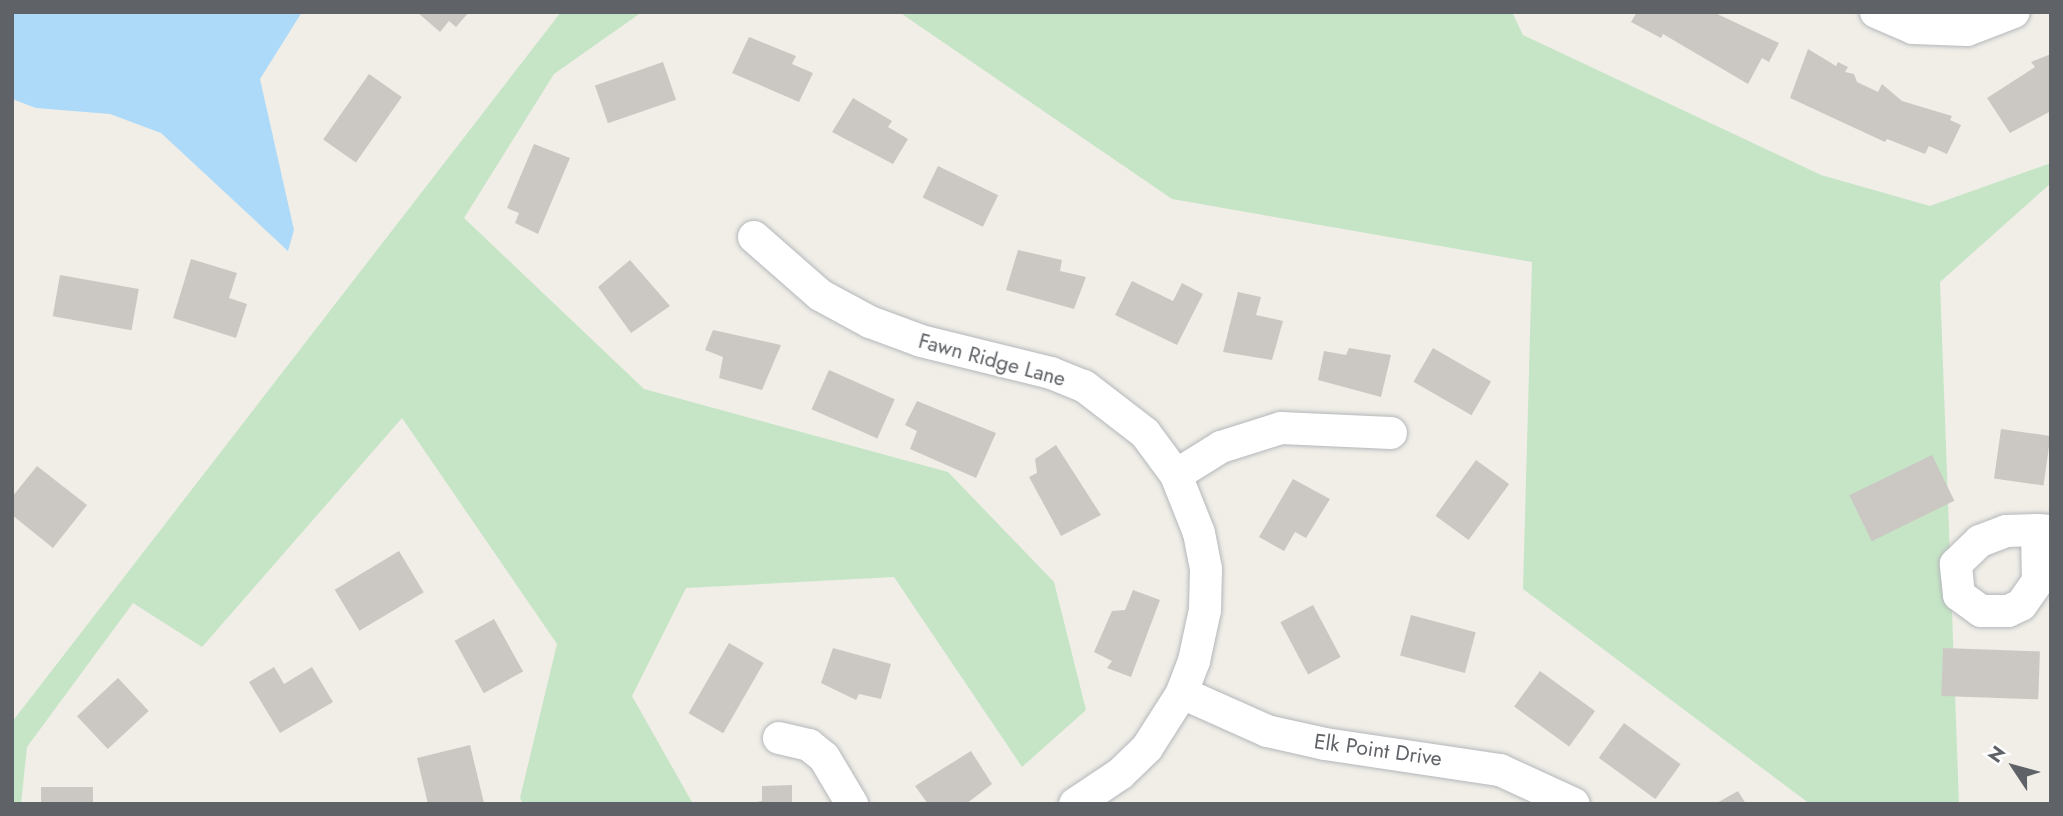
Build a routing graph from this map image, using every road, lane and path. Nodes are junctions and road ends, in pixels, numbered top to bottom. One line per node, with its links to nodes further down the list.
1 (1876, 12): 2 (street)
2 (2014, 12)
3 (754, 237): 5 (street, Fawn Ridge Lane)
4 (1391, 433): 5 (street)
5 (1176, 475): 6 (street, Fawn Ridge Lane)
6 (1182, 693): 9 (street, Fawn Ridge Lane); 10 (street, Elk Point Drive)
7 (779, 738): 8 (street)
8 (852, 804)
9 (1075, 804)
10 (1574, 804)

